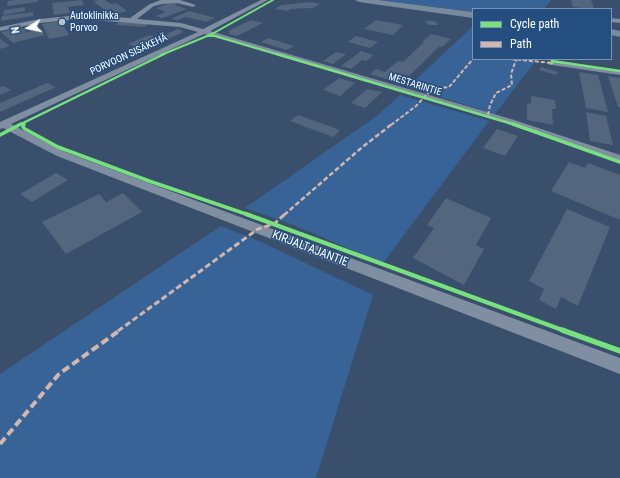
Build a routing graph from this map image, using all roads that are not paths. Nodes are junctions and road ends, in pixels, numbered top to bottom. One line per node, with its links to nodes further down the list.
1 (265, 0): 7 (street, PORVOON SISÄKEHÄ)
2 (359, 0): 4 (main road)
3 (193, 5): 5 (street)
4 (472, 15)
5 (131, 20): 6 (street, MESTARINTIE); 7 (street, MESTARINTIE)
6 (0, 29)
7 (204, 31): 10 (street, PORVOON SISÄKEHÄ); 11 (street, MESTARINTIE)
8 (552, 63): 9 (street)
9 (620, 73)
10 (2, 125): 12 (street, KIRJALTAJANTIE)
11 (620, 159)
12 (620, 366)

